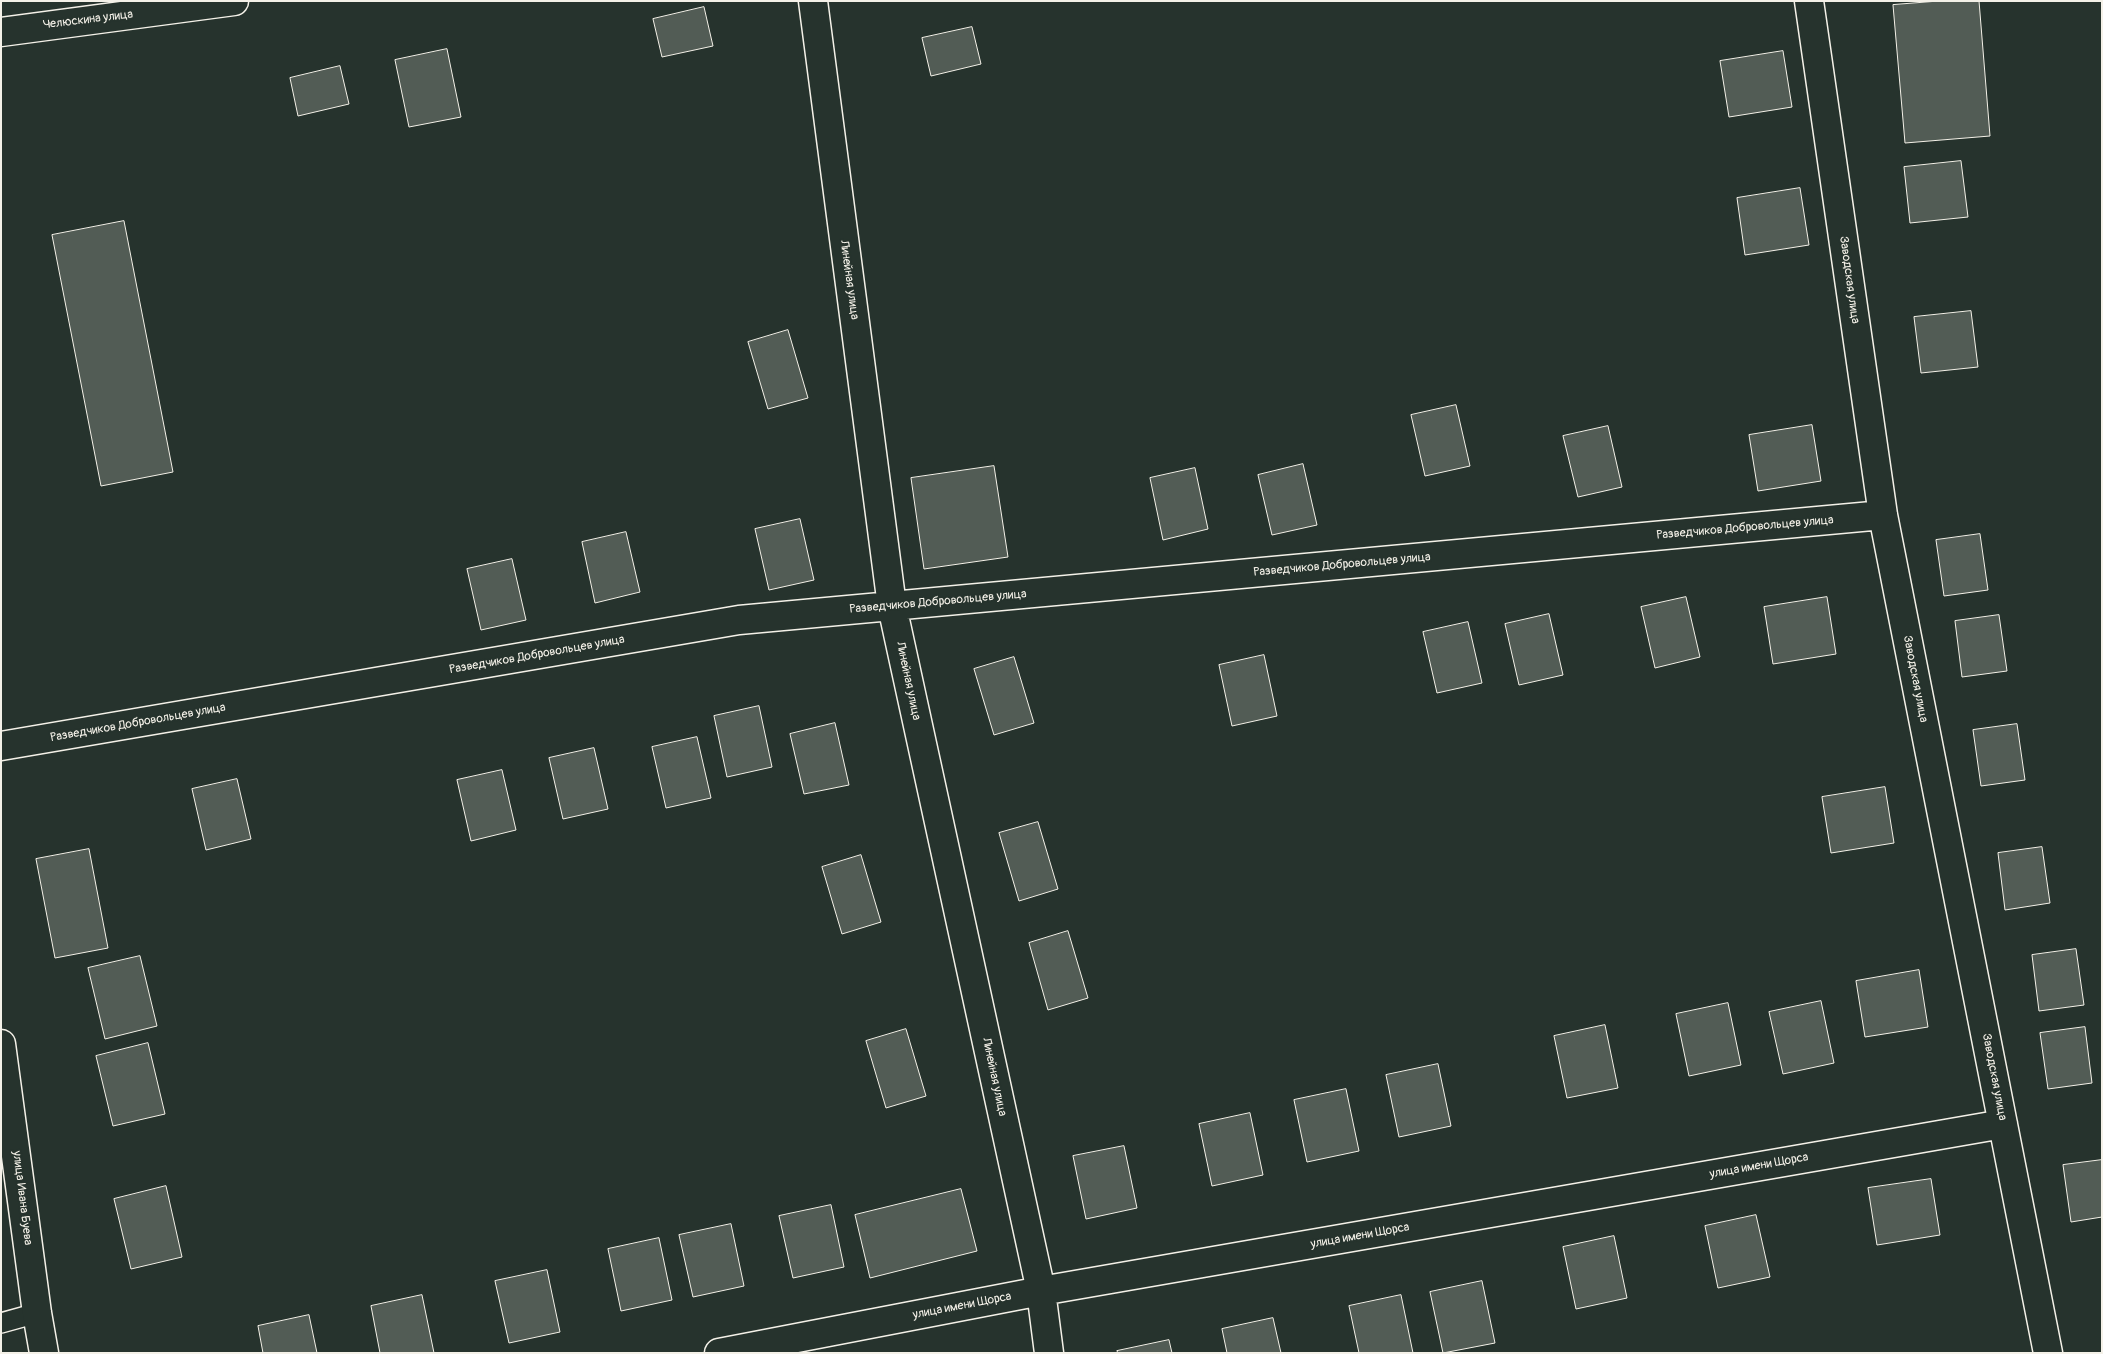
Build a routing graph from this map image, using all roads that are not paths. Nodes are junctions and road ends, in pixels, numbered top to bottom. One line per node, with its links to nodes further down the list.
1 (234, 1): 4 (street, Челюскина улица)
2 (812, 1): 6 (street, Линейная улица)
3 (1809, 1): 5 (street, Заводская улица)
4 (1, 32)
5 (1883, 515): 6 (street, Разведчиков Добровольцев улица); 9 (street, Заводская улица)
6 (892, 606): 7 (street, Разведчиков Добровольцев улица); 10 (street, Линейная улица)
7 (1, 746)
8 (1, 1044): 11 (street, улица Ивана Буева)
9 (2003, 1124): 10 (street, улица имени Щорса); 16 (street, Заводская улица)
10 (1041, 1291): 14 (street, улица имени Щорса); 15 (street, Линейная улица)
11 (37, 1313): 12 (lane); 13 (street, улица Ивана Буева)
12 (1, 1323)
13 (44, 1353)
14 (719, 1353)
15 (1049, 1353)
16 (2048, 1353)

